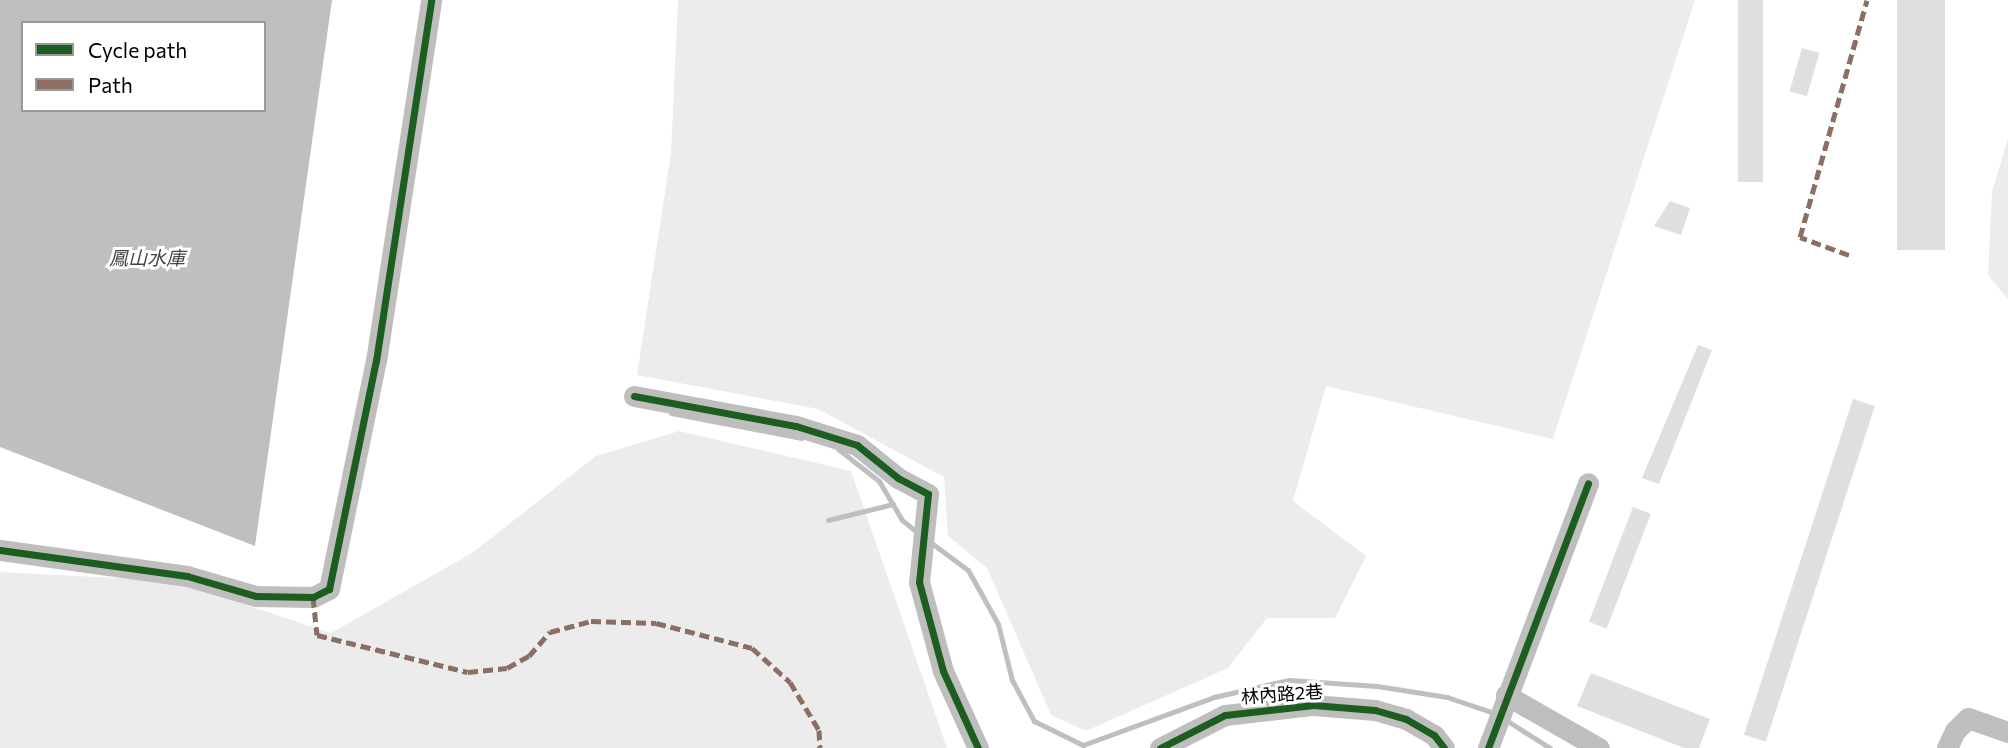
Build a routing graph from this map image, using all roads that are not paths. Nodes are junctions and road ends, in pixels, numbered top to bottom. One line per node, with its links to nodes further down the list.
1 (431, 0): 4 (street)
2 (634, 396): 7 (street)
3 (1588, 482): 5 (street)
4 (0, 550)
5 (1504, 699): 10 (street); 11 (street)
6 (2008, 732): 12 (street)
7 (978, 748)
8 (1160, 748): 9 (street, 林內路2巷)
9 (1444, 748)
10 (1488, 748)
11 (1599, 748)
12 (1947, 748)

